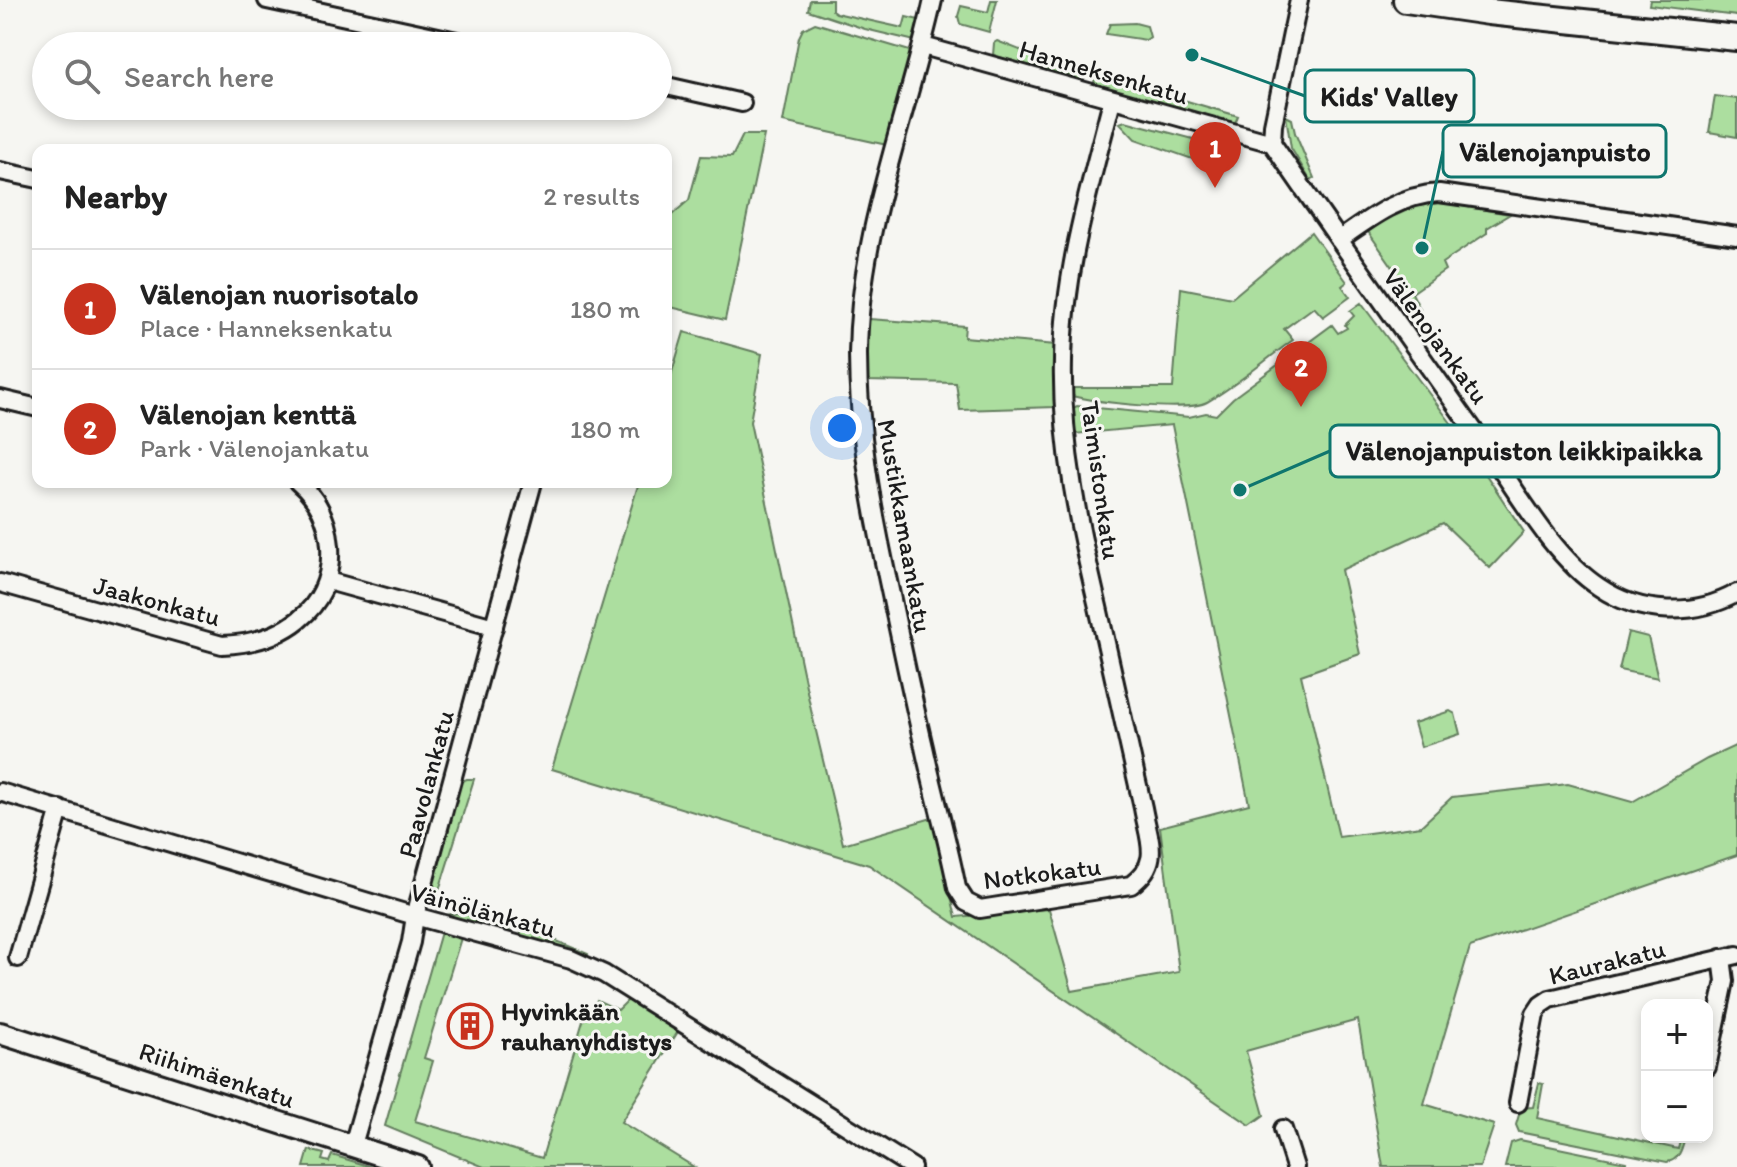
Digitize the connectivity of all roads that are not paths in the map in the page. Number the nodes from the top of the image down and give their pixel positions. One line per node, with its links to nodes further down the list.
1 (267, 0): 5 (street)
2 (933, 0): 7 (street, Mustikkamaankatu)
3 (1299, 0): 11 (street)
4 (1406, 0): 6 (main road)
5 (415, 32)
6 (1737, 38)
7 (923, 46): 9 (street, Hanneksenkatu); 27 (street, Mustikkamaankatu)
8 (672, 87): 10 (street)
9 (1112, 100): 11 (street, Hanneksenkatu); 26 (street, Taimistonkatu)
10 (742, 103)
11 (1272, 143): 15 (street, Välenojankatu)
12 (0, 171): 13 (street)
13 (32, 178)
14 (1737, 236): 15 (street)
15 (1339, 240): 22 (street, Välenojankatu)
16 (0, 399): 17 (street)
17 (32, 407)
18 (303, 488): 20 (street)
19 (531, 488): 23 (street, Paavolankatu)
20 (328, 581): 21 (street, Jaakonkatu); 23 (street)
21 (0, 583)
22 (1737, 593)
23 (494, 627): 28 (street, Paavolankatu)
24 (0, 792): 25 (street, Väinölänkatu)
25 (60, 809): 28 (street, Väinölänkatu); 30 (street)
26 (1150, 866): 27 (street, Notkokatu)
27 (954, 871)
28 (415, 916): 35 (street, Paavolankatu); 37 (street, Väinölänkatu)
29 (1729, 956): 32 (street); 33 (street, Kaurakatu)
30 (18, 958)
31 (0, 1033): 35 (street, Riihimäenkatu)
32 (1713, 1038)
33 (1518, 1103)
34 (1283, 1129): 38 (street)
35 (353, 1145): 36 (street, Riihimäenkatu)
36 (418, 1167)
37 (912, 1167)
38 (1295, 1167)

